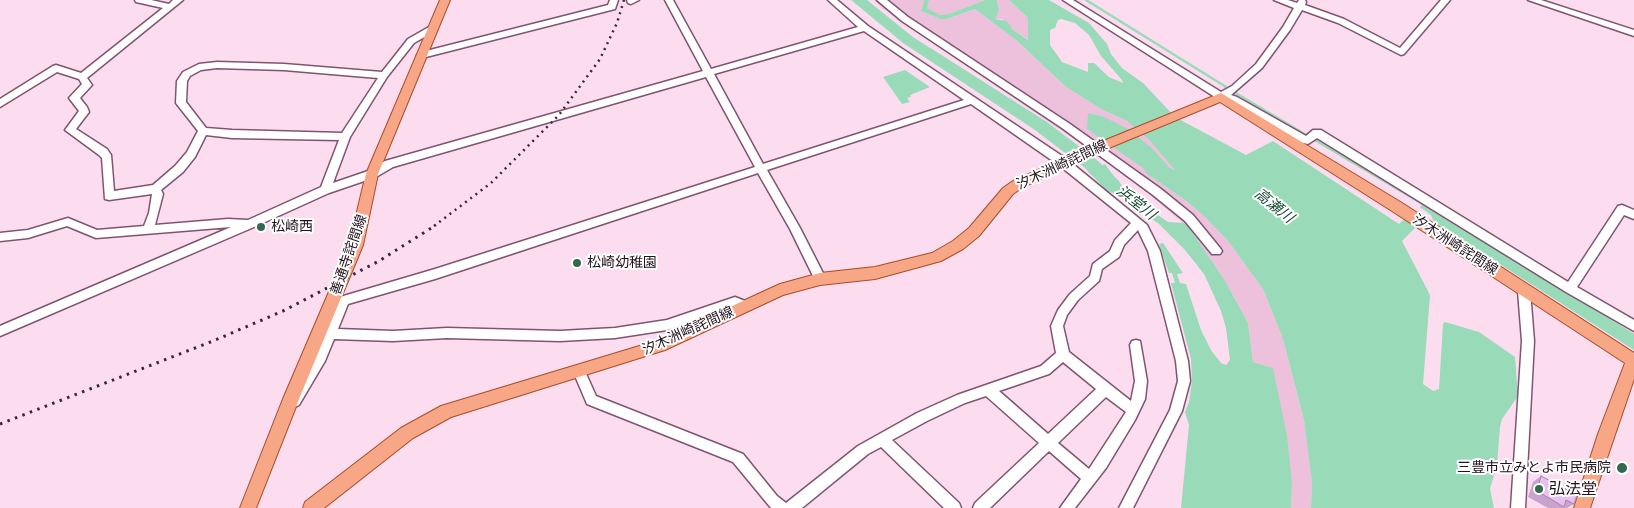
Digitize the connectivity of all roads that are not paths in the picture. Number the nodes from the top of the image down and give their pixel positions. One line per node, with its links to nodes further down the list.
1 (139, 0): 13 (street)
2 (179, 0): 13 (street)
3 (445, 0): 15 (main road, 善通寺詫間線)
4 (614, 0): 17 (street)
5 (668, 0): 18 (street)
6 (832, 0): 14 (street)
7 (880, 0): 26 (street)
8 (1067, 0): 21 (street)
9 (1278, 0): 12 (street)
10 (1446, 0): 12 (street)
11 (1532, 0): 16 (street)
12 (1301, 3): 21 (street)
13 (170, 7): 20 (street)
14 (864, 28): 18 (street); 22 (street)
15 (432, 29): 17 (main road, 善通寺詫間線); 19 (street)
16 (1634, 33)
17 (422, 56): 29 (main road, 善通寺詫間線)
18 (709, 73): 28 (street); 29 (street)
19 (384, 75): 24 (street); 25 (street)
20 (82, 78): 23 (street); 30 (street)
21 (1226, 94): 26 (main road, 汐木洲崎詫間線); 39 (street); 40 (main road, 汐木洲崎詫間線)
22 (974, 100): 27 (street); 28 (street)
23 (0, 104)
24 (203, 131): 25 (street); 30 (street)
25 (345, 137): 31 (street)
26 (1096, 149): 27 (main road, 汐木洲崎詫間線); 37 (street)
27 (1064, 163): 33 (street); 38 (main road, 汐木洲崎詫間線)
28 (760, 169): 38 (street); 44 (street)
29 (372, 174): 31 (street); 52 (main road, 善通寺詫間線)
30 (156, 189): 35 (street)
31 (325, 190): 34 (street)
32 (1634, 215): 39 (street)
33 (1138, 223): 46 (street); 63 (street)
34 (250, 224): 35 (street); 43 (street)
35 (148, 229): 36 (street)
36 (0, 238)
37 (1216, 251)
38 (820, 279): 41 (main road, 汐木洲崎詫間線)
39 (1570, 289): 42 (street)
40 (1524, 291): 47 (main road, 汐木洲崎詫間線); 64 (street)
41 (746, 306): 44 (street); 48 (main road, 汐木洲崎詫間線)
42 (1634, 326)
43 (0, 331)
44 (330, 334): 52 (street)
45 (1136, 345): 51 (street)
46 (1062, 355): 49 (street); 50 (street)
47 (1634, 359): 65 (main road)
48 (579, 371): 57 (main road, 汐木洲崎詫間線); 58 (street)
49 (1104, 388): 51 (street); 54 (street)
50 (988, 390): 53 (street); 54 (street)
51 (1133, 410): 55 (street)
52 (284, 416): 56 (main road, 善通寺詫間線)
53 (882, 439): 59 (street); 60 (street)
54 (1048, 443): 55 (street); 61 (street)
55 (1089, 478): 62 (street)
56 (248, 508)
57 (311, 508)
58 (782, 508)
59 (791, 508)
60 (954, 508)
61 (980, 508)
62 (1067, 508)
63 (1126, 508)
64 (1518, 508)
65 (1582, 508)

